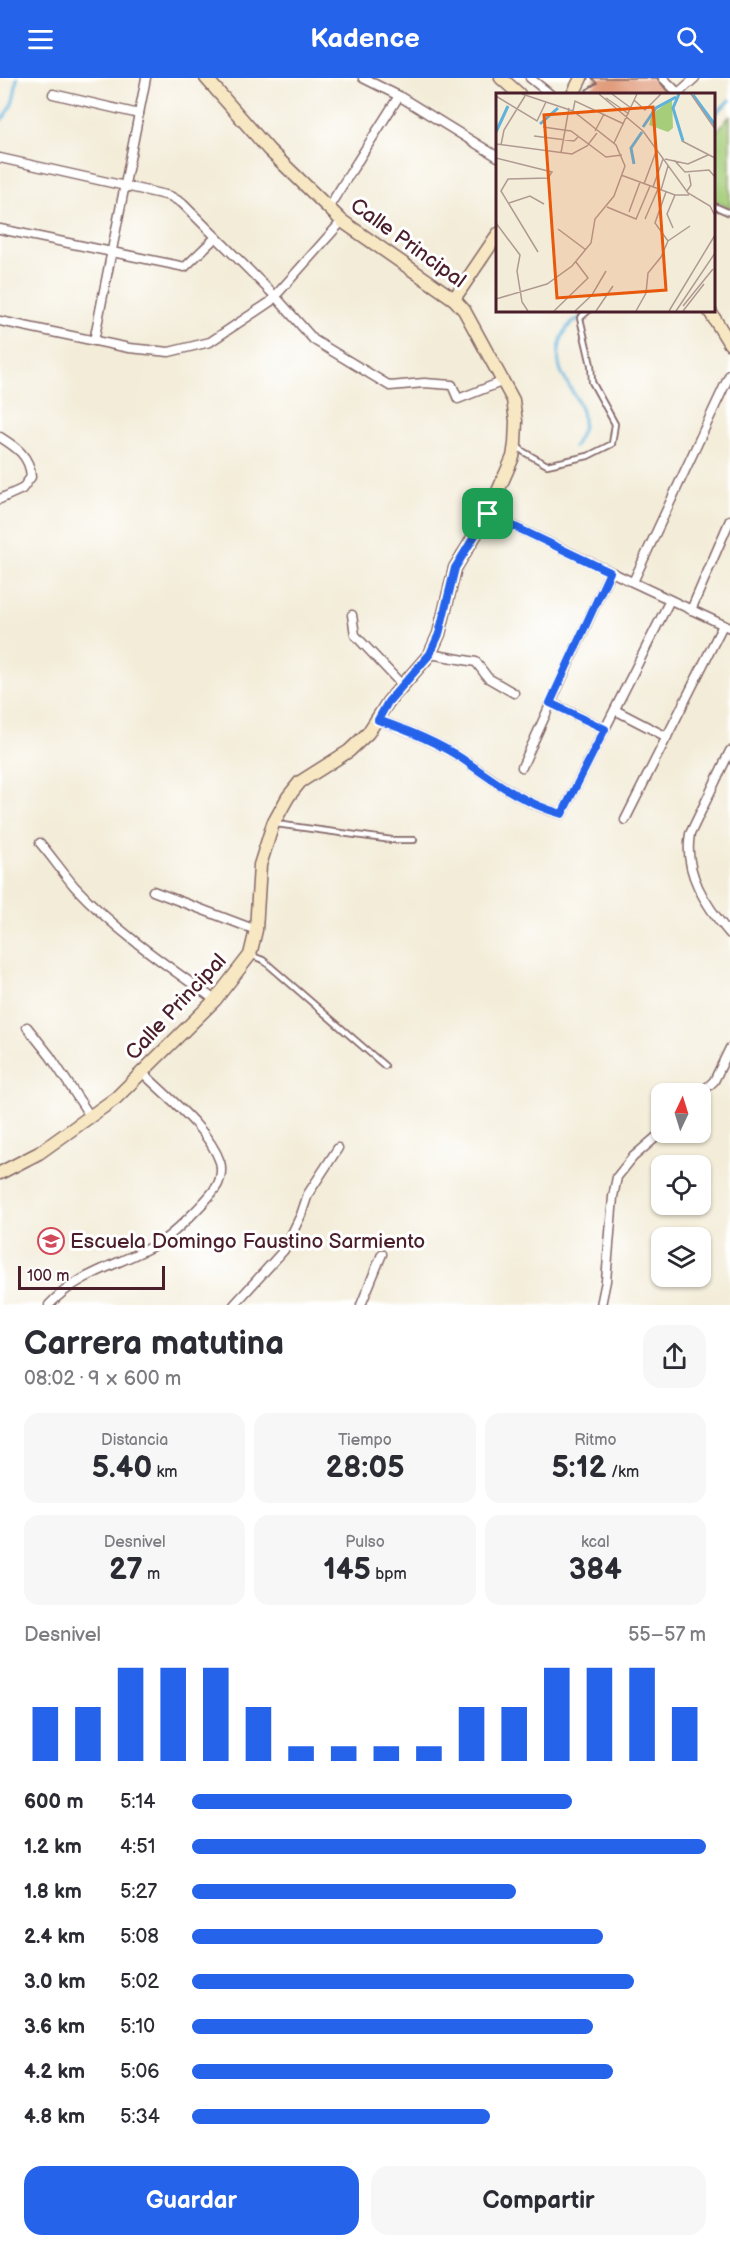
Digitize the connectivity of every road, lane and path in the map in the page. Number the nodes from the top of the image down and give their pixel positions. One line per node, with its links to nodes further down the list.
1 (146, 78): 14 (street)
2 (206, 78): 19 (street, Calle Principal)
3 (363, 78): 13 (street)
4 (501, 78): 9 (street)
5 (530, 78): 10 (street)
6 (580, 78): 11 (street)
7 (663, 78): 8 (street)
8 (695, 78)
9 (518, 93)
10 (549, 93)
11 (573, 93)
12 (53, 94): 14 (street)
13 (399, 96): 15 (street); 19 (street)
14 (139, 114): 17 (street)
15 (496, 156)
16 (0, 158): 17 (street)
17 (123, 186): 23 (street); 25 (street)
18 (715, 206): 20 (lane)
19 (328, 208): 21 (street, Calle Principal)
20 (730, 213)
21 (342, 221): 26 (street); 27 (street, Calle Principal)
22 (0, 229): 25 (street)
23 (216, 237): 25 (street); 26 (street)
24 (496, 237): 27 (street)
25 (111, 252): 31 (street)
26 (275, 296): 31 (street); 34 (street)
27 (454, 300): 34 (street, Calle Principal)
28 (587, 312): 36 (lane)
29 (710, 312): 32 (street)
30 (0, 321): 31 (street)
31 (94, 341)
32 (730, 344)
33 (730, 374): 41 (street)
34 (504, 381): 36 (street, Calle Principal)
35 (0, 437): 37 (street)
36 (515, 444): 38 (street, Calle Principal)
37 (0, 499)
38 (488, 514): 40 (street); 46 (street, Calle Principal)
39 (730, 520): 43 (street)
40 (610, 572): 41 (street); 49 (street)
41 (633, 582): 42 (street)
42 (670, 600): 43 (street); 50 (street)
43 (691, 610): 45 (street)
44 (352, 615): 47 (street)
45 (727, 626): 53 (street)
46 (430, 654): 47 (street, Calle Principal); 48 (street)
47 (402, 685): 51 (street, Calle Principal)
48 (514, 693)
49 (550, 703): 52 (street); 55 (street)
50 (615, 710): 52 (street); 53 (street)
51 (378, 720): 52 (street); 57 (street, Calle Principal)
52 (605, 729)
53 (667, 737): 56 (street)
54 (730, 751): 62 (street)
55 (522, 767)
56 (625, 820)
57 (273, 824): 58 (lane); 61 (street, Calle Principal)
58 (414, 840)
59 (40, 843): 64 (street)
60 (153, 891): 61 (street)
61 (256, 930): 63 (street, Calle Principal)
62 (730, 934)
63 (250, 955): 64 (street, Calle Principal); 67 (lane)
64 (216, 1000): 68 (street, Calle Principal)
65 (27, 1027): 70 (street)
66 (730, 1048): 69 (street)
67 (385, 1066)
68 (142, 1072): 70 (street, Calle Principal); 75 (street)
69 (711, 1084)
70 (90, 1116): 73 (street, Calle Principal)
71 (651, 1141): 78 (street)
72 (338, 1148): 76 (street)
73 (0, 1173)
74 (382, 1254): 77 (street)
75 (49, 1305)
76 (234, 1305)
77 (361, 1305)
78 (601, 1305)

